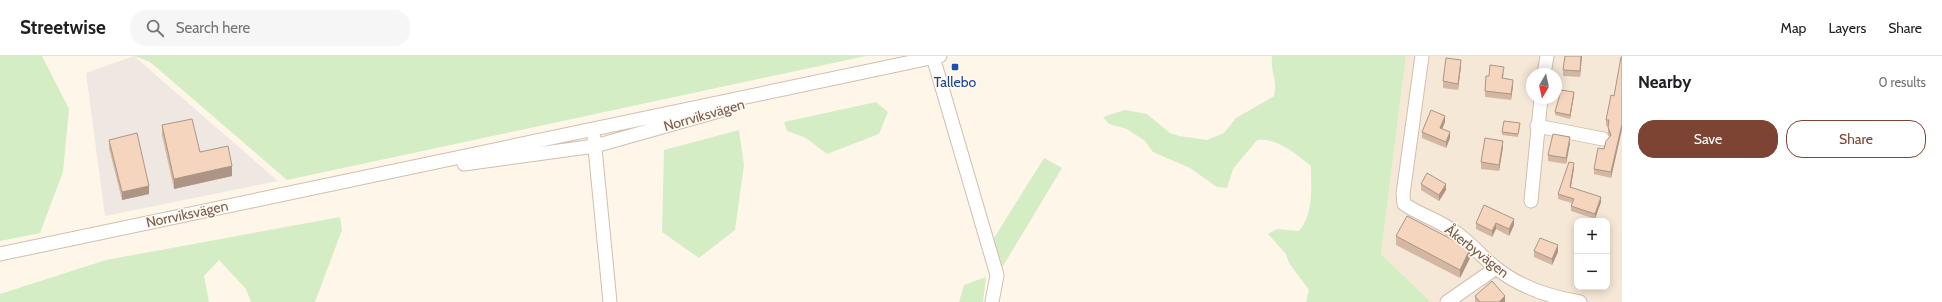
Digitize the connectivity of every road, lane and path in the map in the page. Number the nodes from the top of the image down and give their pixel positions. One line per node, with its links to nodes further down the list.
1 (1422, 56): 16 (street, Åkerbyvägen)
2 (1547, 56): 4 (street)
3 (936, 57): 5 (street, Norrviksvägen); 18 (street, Norrviksvägen)
4 (1545, 68)
5 (812, 83): 7 (street, Norrviksvägen); 11 (street, Norrviksvägen)
6 (1540, 104): 8 (street)
7 (677, 112): 9 (street, Norrviksvägen); 12 (street, Norrviksvägen)
8 (1537, 126): 10 (street); 14 (street)
9 (593, 130): 11 (street); 12 (street, Norrviksvägen)
10 (1603, 140)
11 (595, 146): 13 (street, Norrviksvägen); 17 (street)
12 (491, 150): 13 (street, Norrviksvägen)
13 (375, 176): 15 (street, Norrviksvägen)
14 (1531, 201)
15 (0, 254)
16 (1496, 268): 19 (street); 20 (street, Åkerbyvägen)
17 (610, 302)
18 (992, 302)
19 (1447, 302)
20 (1580, 302)

